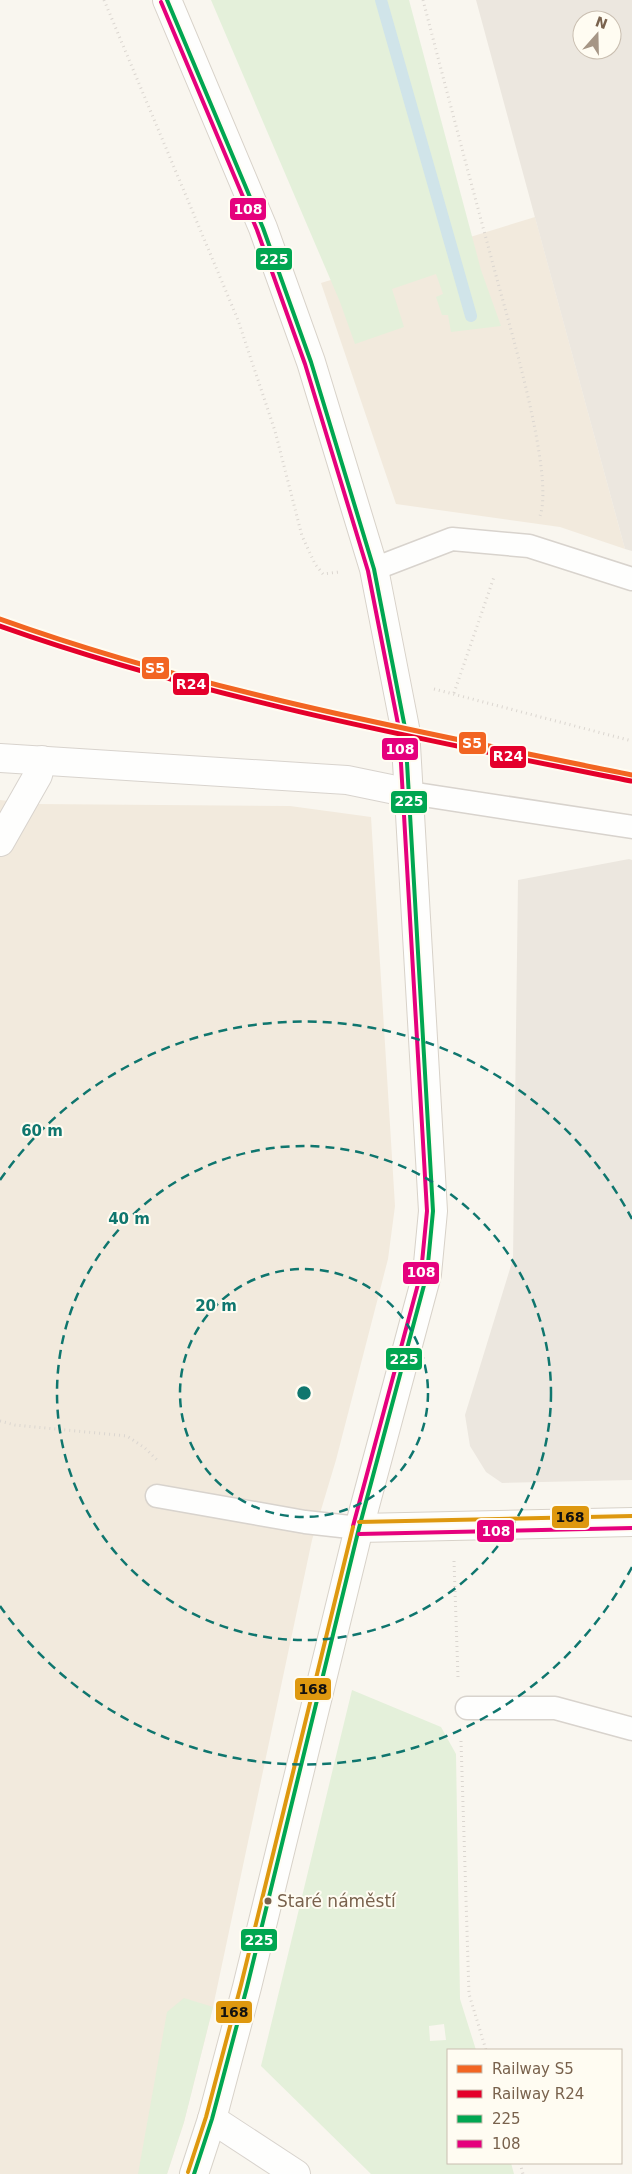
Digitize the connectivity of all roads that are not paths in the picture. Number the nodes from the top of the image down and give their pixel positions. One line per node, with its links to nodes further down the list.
1 (167, 0): 2 (main road)
2 (374, 568): 3 (lane); 6 (main road)
3 (632, 579)
4 (0, 758): 5 (main road)
5 (42, 760): 6 (main road); 8 (main road)
6 (410, 793): 7 (lane); 11 (main road)
7 (632, 827)
8 (0, 842)
9 (157, 1496): 11 (lane)
10 (632, 1522): 11 (main road)
11 (359, 1528): 14 (main road)
12 (466, 1708): 13 (lane)
13 (632, 1729)
14 (212, 2120): 15 (main road); 16 (main road)
15 (194, 2174)
16 (296, 2174)

